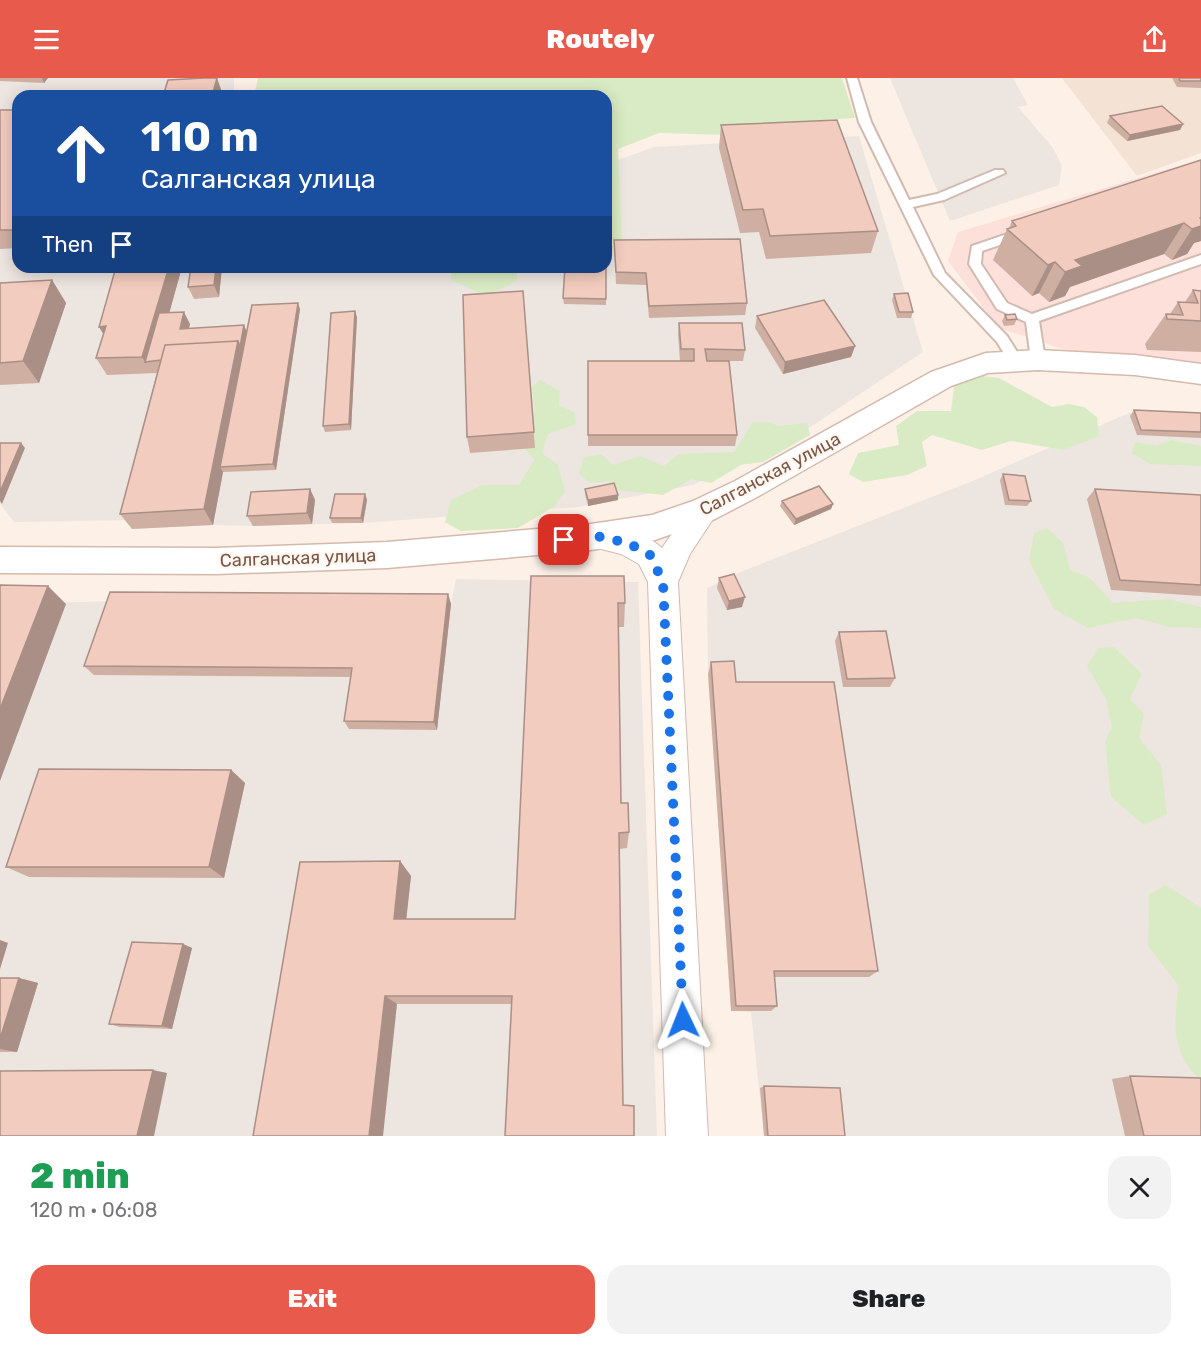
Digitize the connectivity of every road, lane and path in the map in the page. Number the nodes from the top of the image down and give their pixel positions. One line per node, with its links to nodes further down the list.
1 (852, 78): 3 (lane)
2 (999, 173): 3 (lane)
3 (904, 205): 7 (lane)
4 (1032, 229): 6 (lane)
5 (1201, 259): 6 (lane)
6 (1032, 319): 7 (lane)
7 (1027, 360): 8 (street, Салганская улица); 9 (street, Салганская улица)
8 (1201, 374)
9 (704, 510): 10 (street, Салганская улица); 12 (street)
10 (596, 536): 11 (street, Салганская улица); 12 (street)
11 (0, 560)
12 (663, 582): 13 (street)
13 (687, 1136)

